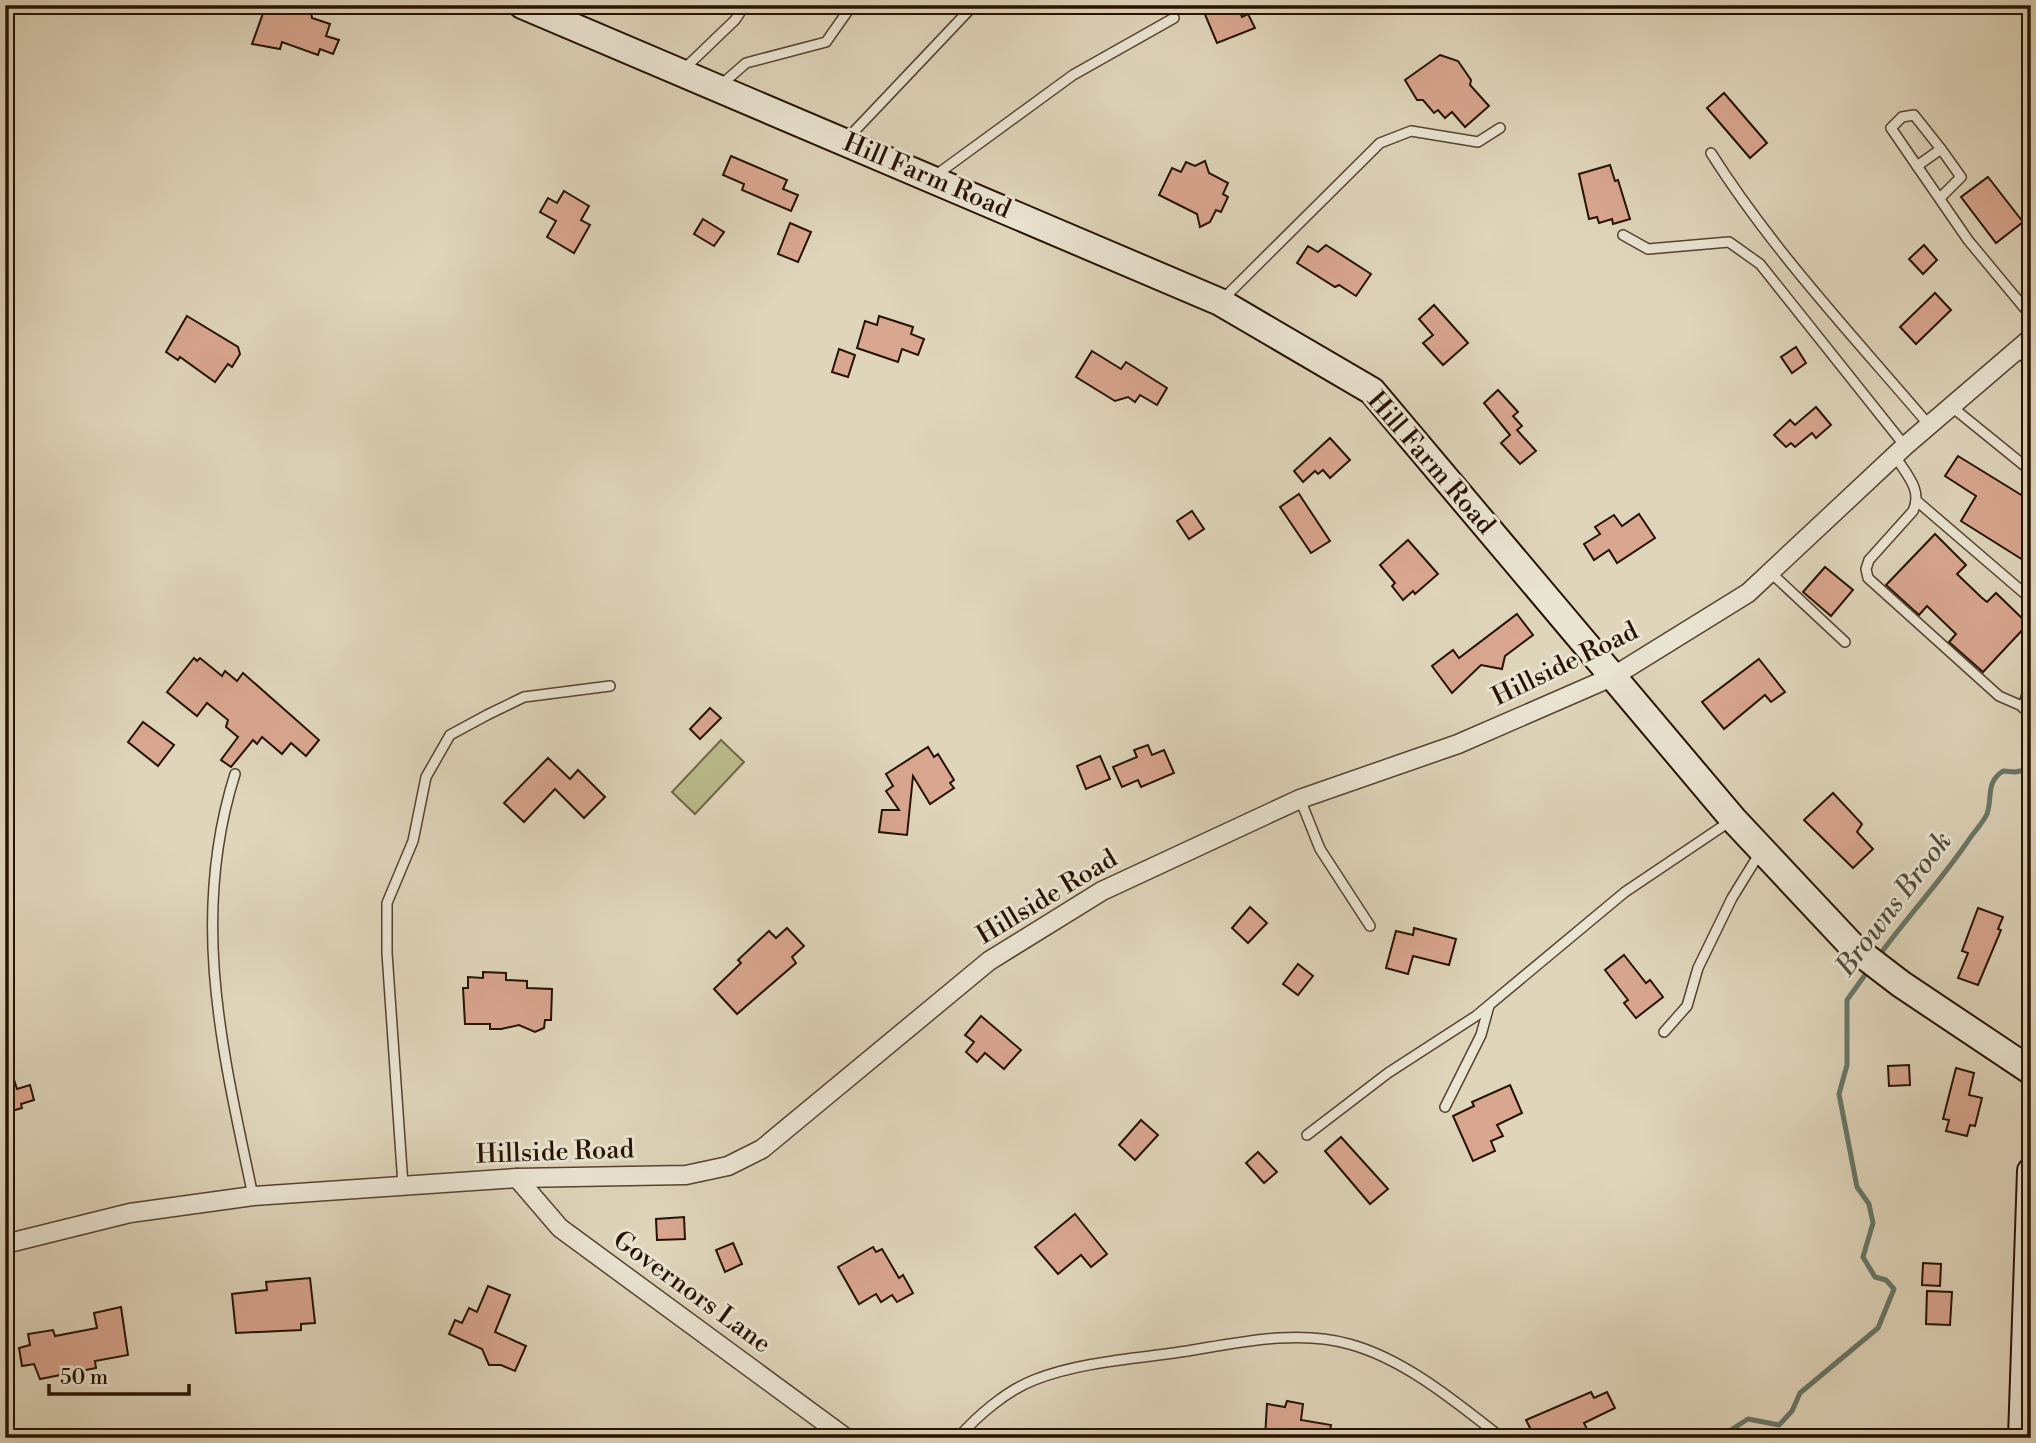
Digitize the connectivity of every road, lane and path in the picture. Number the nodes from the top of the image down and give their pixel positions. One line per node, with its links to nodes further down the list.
1 (522, 5): 6 (main road, Hill Farm Road)
2 (745, 5): 6 (lane)
3 (852, 5): 7 (lane)
4 (974, 5): 9 (lane)
5 (1174, 18): 13 (lane)
6 (681, 72): 7 (main road, Hill Farm Road)
7 (718, 88): 9 (main road, Hill Farm Road)
8 (1500, 128): 16 (lane)
9 (845, 142): 13 (main road, Hill Farm Road)
10 (1941, 149): 12 (lane); 12 (lane); 14 (lane)
11 (1711, 153): 21 (lane)
12 (1917, 166): 14 (lane)
13 (931, 178): 16 (main road, Hill Farm Road)
14 (1940, 198): 17 (lane)
15 (1622, 235): 22 (lane)
16 (1220, 302): 28 (main road, Hill Farm Road)
17 (2031, 316)
18 (2024, 344): 19 (lane); 20 (street, Hillside Road)
19 (2031, 364)
20 (1952, 407): 21 (street, Hillside Road); 23 (lane)
21 (1929, 425): 22 (street, Hillside Road)
22 (1900, 451): 24 (lane); 25 (street, Hillside Road)
23 (2031, 471)
24 (1917, 502): 26 (lane); 31 (lane)
25 (1770, 572): 27 (lane); 28 (street, Hillside Road)
26 (2031, 598)
27 (1845, 642)
28 (1614, 676): 33 (street, Hillside Road); 34 (main road, Hill Farm Road)
29 (2031, 680): 31 (lane)
30 (610, 686): 44 (lane)
31 (2027, 709)
32 (235, 775): 45 (lane)
33 (1300, 799): 36 (lane); 43 (street, Hillside Road)
34 (1733, 818): 35 (main road, Hill Farm Road); 37 (lane)
35 (1762, 849): 38 (lane); 39 (main road, Hill Farm Road)
36 (1370, 926)
37 (1490, 1005): 40 (lane); 41 (lane)
38 (1664, 1032)
39 (2031, 1071)
40 (1445, 1107)
41 (1307, 1135)
42 (2031, 1171): 50 (main road)
43 (517, 1178): 44 (street, Hillside Road); 47 (street, Governors Lane)
44 (402, 1185): 45 (street, Hillside Road)
45 (253, 1196): 46 (street, Hillside Road)
46 (5, 1244)
47 (846, 1438)
48 (958, 1438): 49 (lane)
49 (1502, 1438)
50 (2022, 1438)

